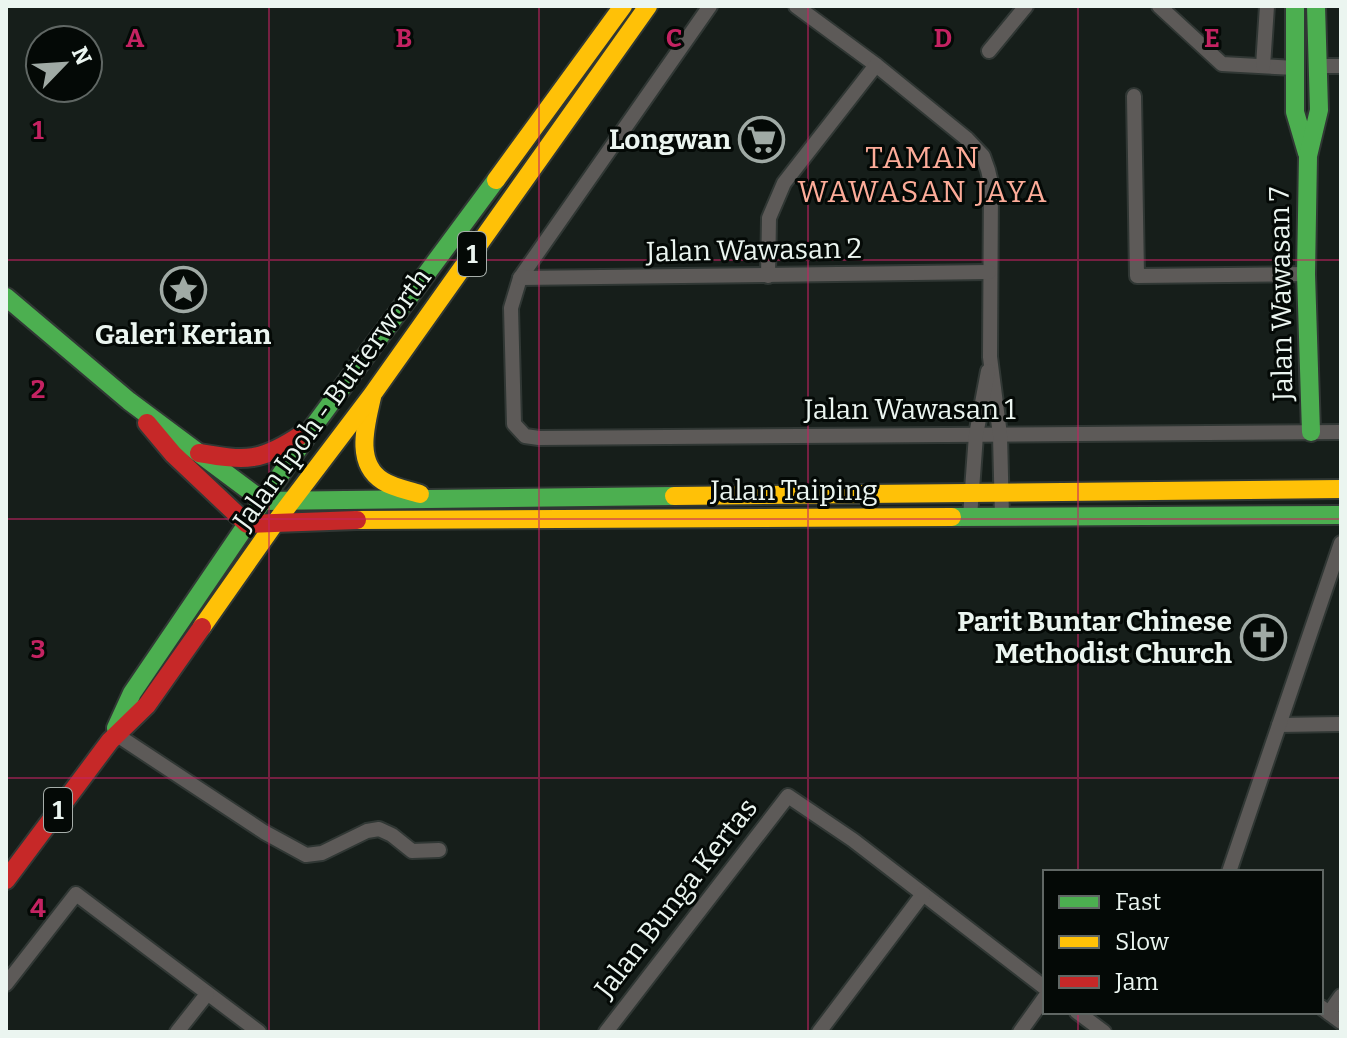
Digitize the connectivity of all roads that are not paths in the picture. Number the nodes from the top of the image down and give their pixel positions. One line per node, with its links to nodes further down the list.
1 (623, 6): 26 (main road, Jalan Ipoh - Butterworth / 1)
2 (648, 6): 24 (main road, Jalan Ipoh - Butterworth / 1)
3 (710, 6): 21 (street)
4 (796, 6): 11 (street)
5 (1026, 6): 10 (street)
6 (1159, 6): 12 (street)
7 (1267, 6): 12 (street)
8 (1295, 6): 15 (main road)
9 (1316, 6): 13 (main road)
10 (989, 51)
11 (876, 65): 18 (street); 20 (street)
12 (1263, 66): 15 (street)
13 (1318, 66): 14 (street); 17 (main road)
14 (1341, 66)
15 (1295, 68): 17 (main road)
16 (1134, 96): 19 (street)
17 (1308, 156): 19 (main road, Jalan Wawasan 7)
18 (989, 272): 20 (street, Jalan Wawasan 2); 23 (street)
19 (1306, 274): 27 (main road, Jalan Wawasan 7)
20 (768, 276): 21 (street, Jalan Wawasan 2)
21 (520, 278): 29 (street, Jalan Wawasan 1)
22 (6, 297): 25 (main road)
23 (990, 357): 29 (street); 30 (street)
24 (372, 395): 35 (main road); 36 (main road, Jalan Ipoh - Butterworth / 1)
25 (129, 401): 31 (main road); 42 (main road)
26 (313, 427): 31 (main road); 37 (main road, Jalan Ipoh - Butterworth / 1)
27 (1311, 432): 28 (street, Jalan Wawasan 1); 30 (street, Jalan Wawasan 1)
28 (1341, 432)
29 (976, 435): 30 (street, Jalan Wawasan 1); 33 (street)
30 (1000, 435): 34 (street)
31 (199, 453): 37 (main road)
32 (1341, 489): 34 (main road, Jalan Taiping)
33 (971, 493): 34 (main road, Jalan Taiping); 35 (main road, Jalan Taiping); 39 (street)
34 (1001, 493): 40 (street)
35 (433, 498): 36 (main road, Jalan Taiping)
36 (293, 500): 37 (main road, Jalan Taiping); 41 (main road, Jalan Ipoh - Butterworth / 1)
37 (263, 501): 42 (main road, Jalan Ipoh - Butterworth / 1)
38 (1341, 515): 40 (main road, Jalan Taiping)
39 (970, 517): 40 (main road, Jalan Taiping); 41 (main road, Jalan Taiping)
40 (1002, 517)
41 (275, 523): 42 (main road, Jalan Taiping); 47 (main road, Jalan Ipoh - Butterworth / 1)
42 (247, 524): 47 (main road, Jalan Ipoh - Butterworth / 1)
43 (1341, 543): 44 (street)
44 (1336, 572): 46 (street)
45 (1341, 724): 46 (street)
46 (1279, 725): 49 (street)
47 (114, 738): 48 (street); 50 (main road, Jalan Ipoh - Butterworth / 1)
48 (439, 850)
49 (1230, 870)
50 (6, 880)
51 (923, 894): 53 (street); 61 (street, Jalan Bunga Kertas); 62 (street)
52 (6, 984): 54 (street)
53 (1043, 986)
54 (207, 994): 59 (street); 60 (street)
55 (1341, 996): 58 (street)
56 (1043, 1000): 63 (street)
57 (1080, 1014): 64 (street)
58 (1330, 1014)
59 (177, 1032)
60 (259, 1032)
61 (606, 1032)
62 (819, 1032)
63 (1020, 1032)
64 (1104, 1032)

